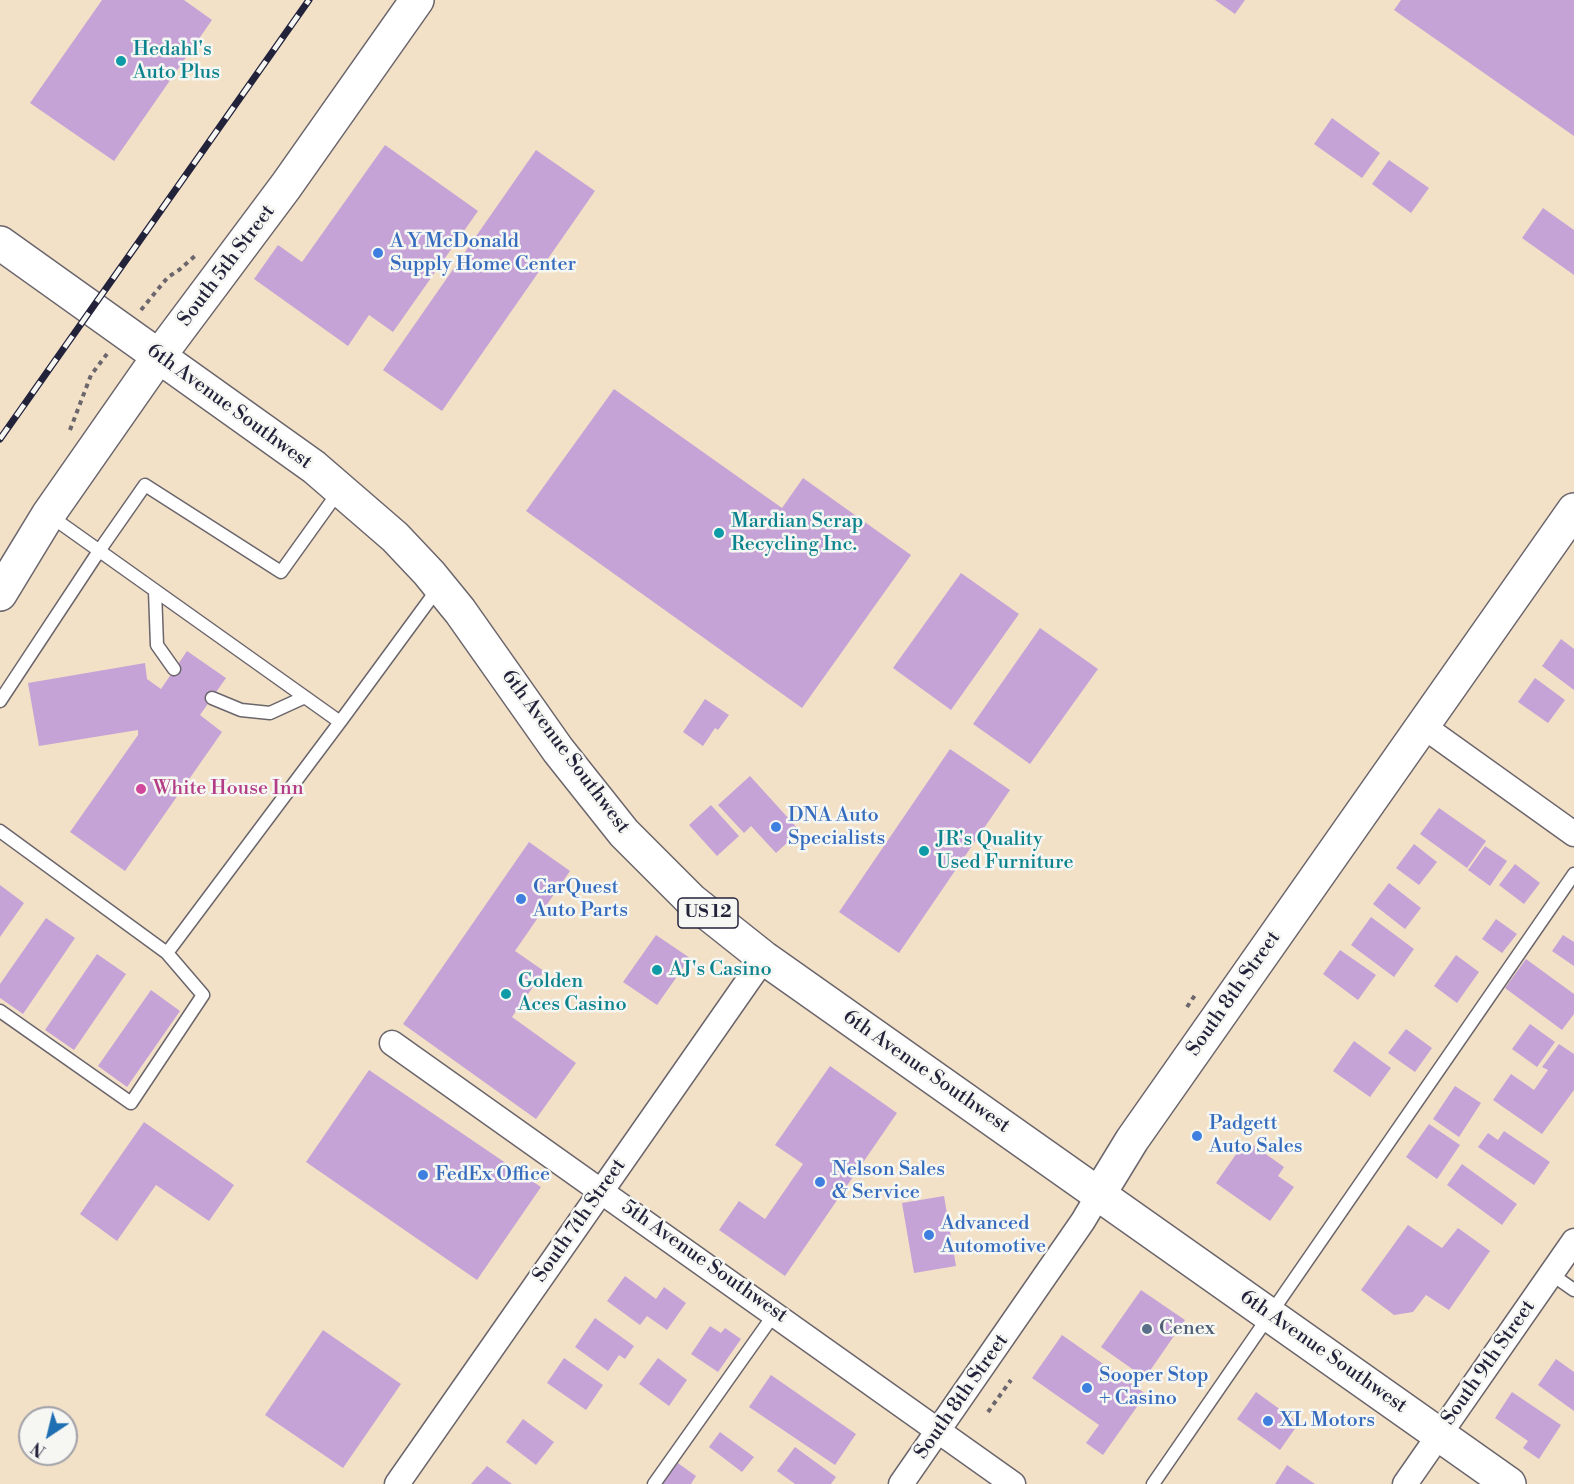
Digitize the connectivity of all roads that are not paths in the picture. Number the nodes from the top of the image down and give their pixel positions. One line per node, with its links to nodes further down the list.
1 (417, 0): 3 (main road, South 5th Street)
2 (0, 243): 3 (main road, 6th Avenue Southwest / US 12)
3 (159, 356): 4 (main road, 6th Avenue Southwest / US 12); 6 (main road, South 5th Street)
4 (340, 490): 7 (lane); 8 (main road, 6th Avenue Southwest / US 12)
5 (1574, 510): 16 (main road, South 8th Street)
6 (48, 515): 7 (lane); 10 (main road, South 5th Street)
7 (99, 551): 9 (lane); 14 (lane)
8 (439, 586): 15 (lane); 21 (main road, 6th Avenue Southwest / US 12)
9 (155, 591): 11 (lane); 13 (lane)
10 (0, 594)
11 (174, 669)
12 (212, 698): 13 (lane)
13 (305, 698): 15 (lane)
14 (0, 701)
15 (340, 723): 20 (lane)
16 (1423, 726): 18 (street); 25 (main road, South 8th Street)
17 (0, 831): 20 (lane)
18 (1574, 834)
19 (1574, 874): 30 (lane)
20 (167, 953): 22 (lane)
21 (764, 958): 24 (street, South 7th Street); 25 (main road, 6th Avenue Southwest / US 12)
22 (0, 1011)
23 (392, 1043): 24 (street, 5th Avenue Southwest)
24 (602, 1190): 29 (street, 5th Avenue Southwest); 33 (street, South 7th Street)
25 (1099, 1194): 30 (main road, 6th Avenue Southwest / US 12); 31 (street, South 8th Street)
26 (1574, 1241): 27 (street, South 9th Street)
27 (1551, 1274): 28 (lane); 32 (street, South 9th Street)
28 (1574, 1290)
29 (775, 1313): 31 (street, 5th Avenue Southwest); 34 (lane)
30 (1269, 1314): 32 (main road, 6th Avenue Southwest / US 12); 37 (lane)
31 (938, 1431): 35 (street, South 8th Street); 36 (street, 5th Avenue Southwest)
32 (1440, 1434): 38 (street, South 9th Street); 39 (main road, 6th Avenue Southwest / US 12)
33 (397, 1484)
34 (654, 1484)
35 (901, 1484)
36 (1013, 1484)
37 (1153, 1484)
38 (1405, 1484)
39 (1509, 1484)

